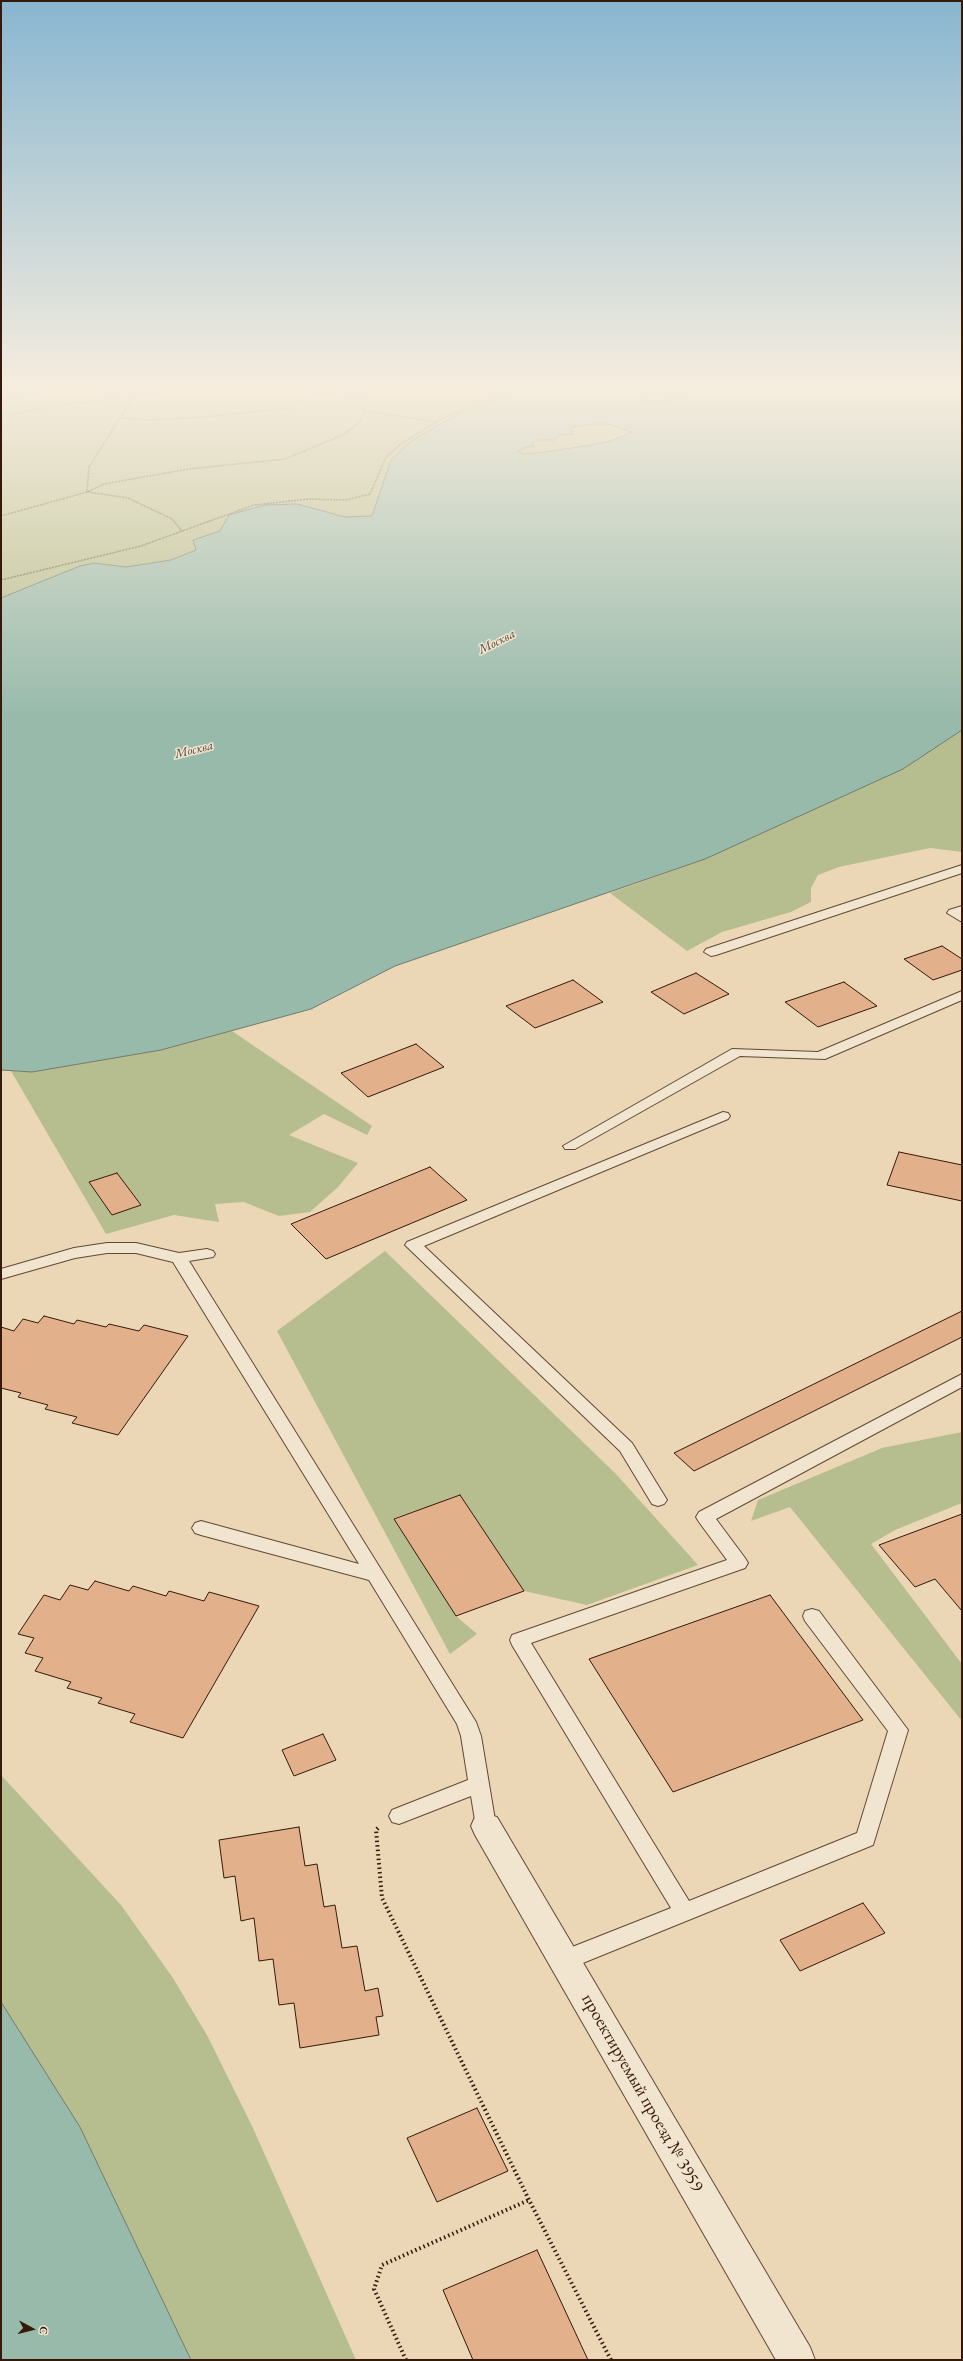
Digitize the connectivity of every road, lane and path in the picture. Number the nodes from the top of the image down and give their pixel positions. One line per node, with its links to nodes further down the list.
1 (68, 497): 4 (path)
2 (122, 497): 5 (path)
3 (357, 497): 5 (path)
4 (1, 516)
5 (182, 531): 6 (path)
6 (1, 580)
7 (962, 869): 10 (lane)
8 (962, 910): 9 (lane)
9 (962, 918)
10 (711, 952)
11 (962, 996): 13 (lane)
12 (723, 1116): 18 (lane)
13 (570, 1146)
14 (207, 1254): 15 (lane)
15 (179, 1258): 16 (lane); 20 (lane)
16 (1, 1274)
17 (962, 1380): 25 (lane)
18 (658, 1500)
19 (200, 1528): 20 (lane)
20 (375, 1575): 22 (lane)
21 (812, 1616): 25 (lane)
22 (479, 1784): 23 (lane); 24 (lane)
23 (399, 1816): 27 (path)
24 (486, 1826): 26 (street, проектируемый проезд № 3959)
25 (685, 1912): 26 (lane)
26 (565, 1960): 30 (street, проектируемый проезд № 3959)
27 (529, 2200): 28 (path); 29 (path)
28 (406, 2360)
29 (611, 2360)
30 (797, 2360)

